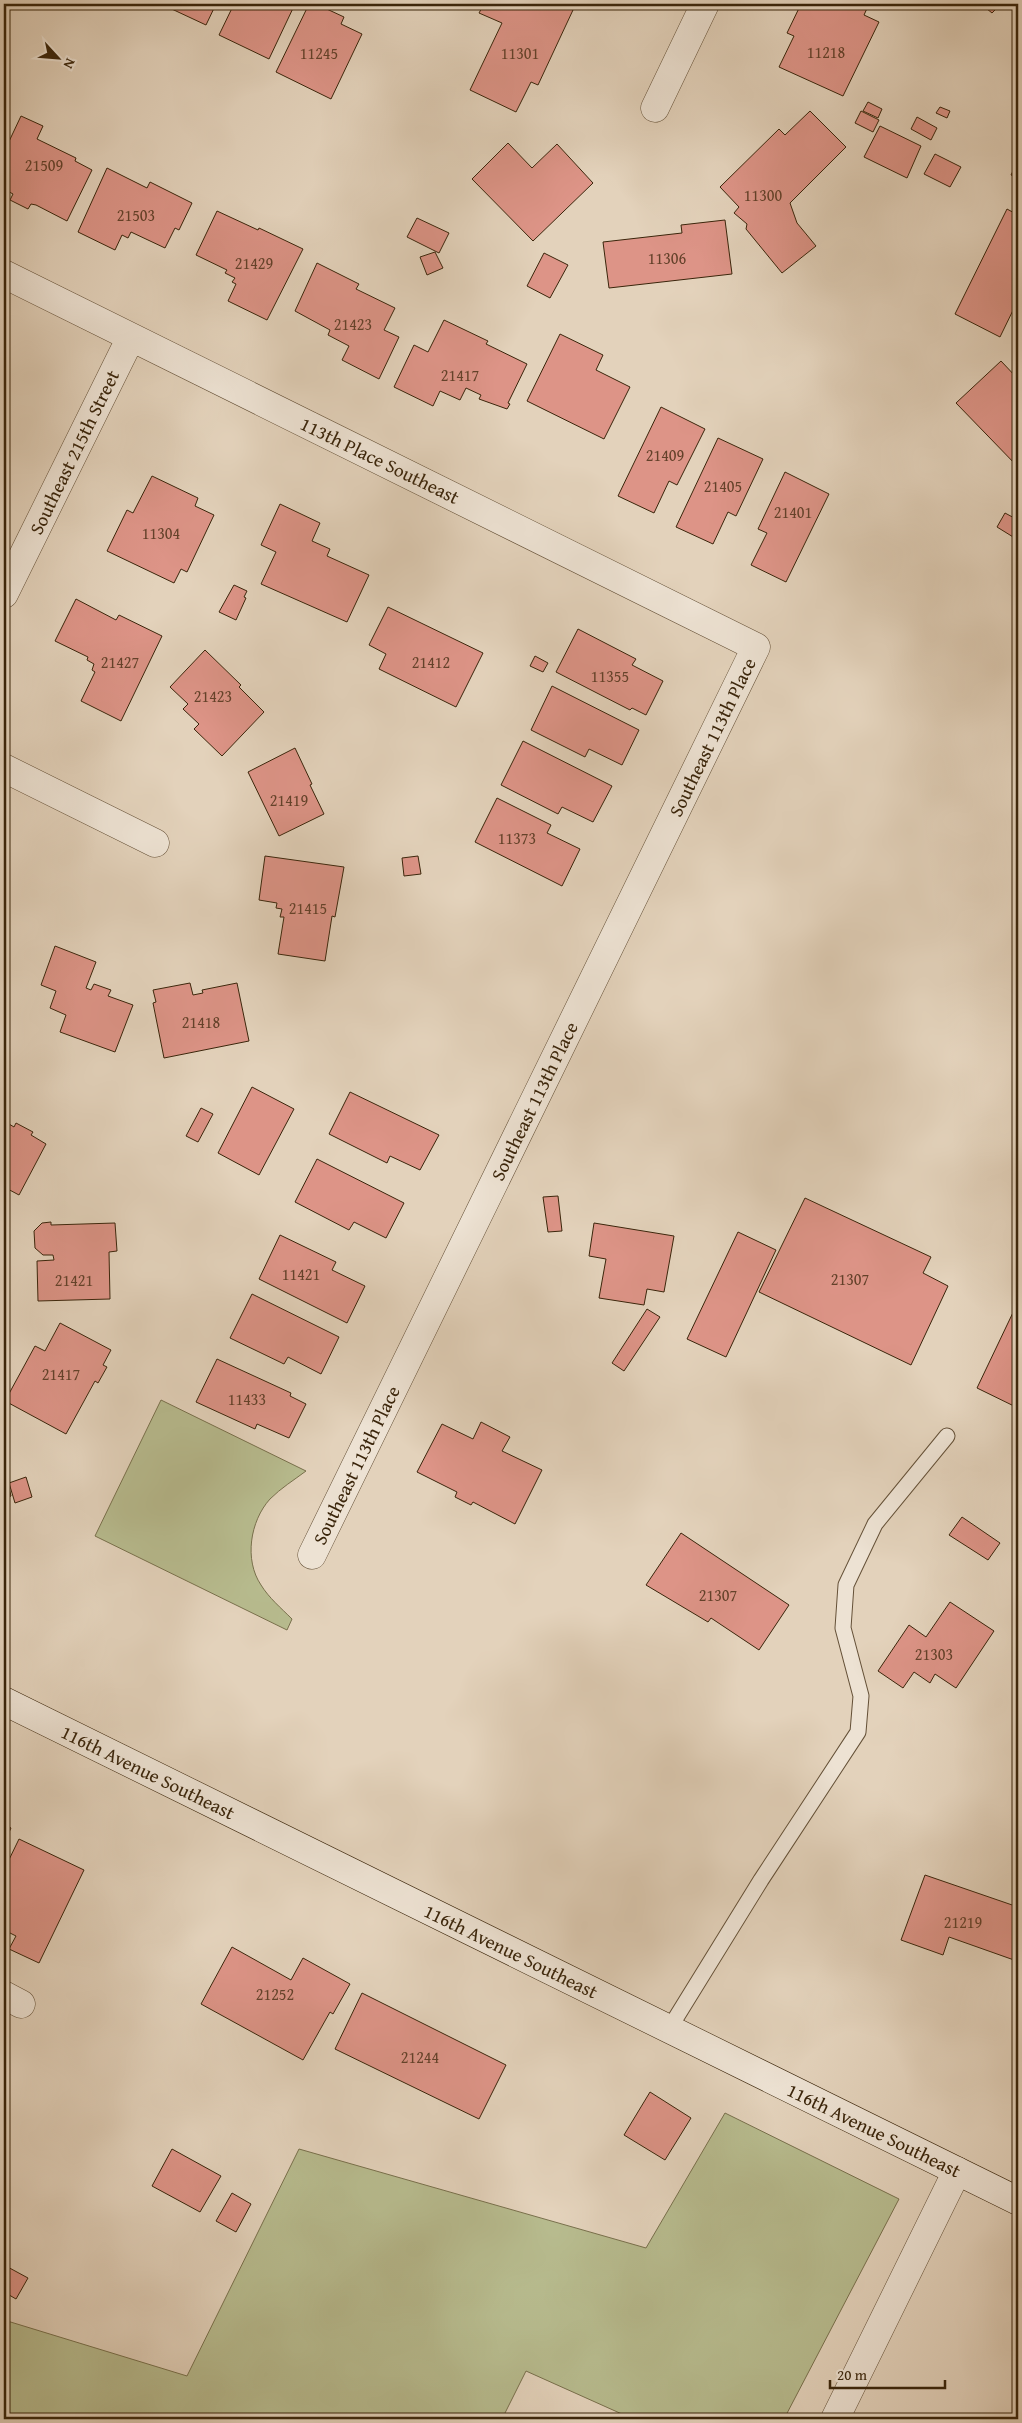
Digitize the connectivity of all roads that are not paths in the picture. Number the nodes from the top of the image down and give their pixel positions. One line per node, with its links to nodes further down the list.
1 (705, 4): 2 (street)
2 (655, 108)
3 (4, 274): 4 (street, 113th Place Southeast)
4 (131, 337): 5 (street, Southeast 215th Street); 6 (street, 113th Place Southeast)
5 (4, 594)
6 (756, 647): 10 (street, Southeast 113th Place)
7 (4, 768): 8 (street)
8 (155, 843)
9 (946, 1436): 12 (lane)
10 (312, 1555)
11 (4, 1701): 12 (street, 116th Avenue Southeast)
12 (669, 2029): 13 (street, 116th Avenue Southeast)
13 (957, 2171): 14 (street, 116th Avenue Southeast); 15 (street)
14 (1018, 2201)
15 (835, 2419)

